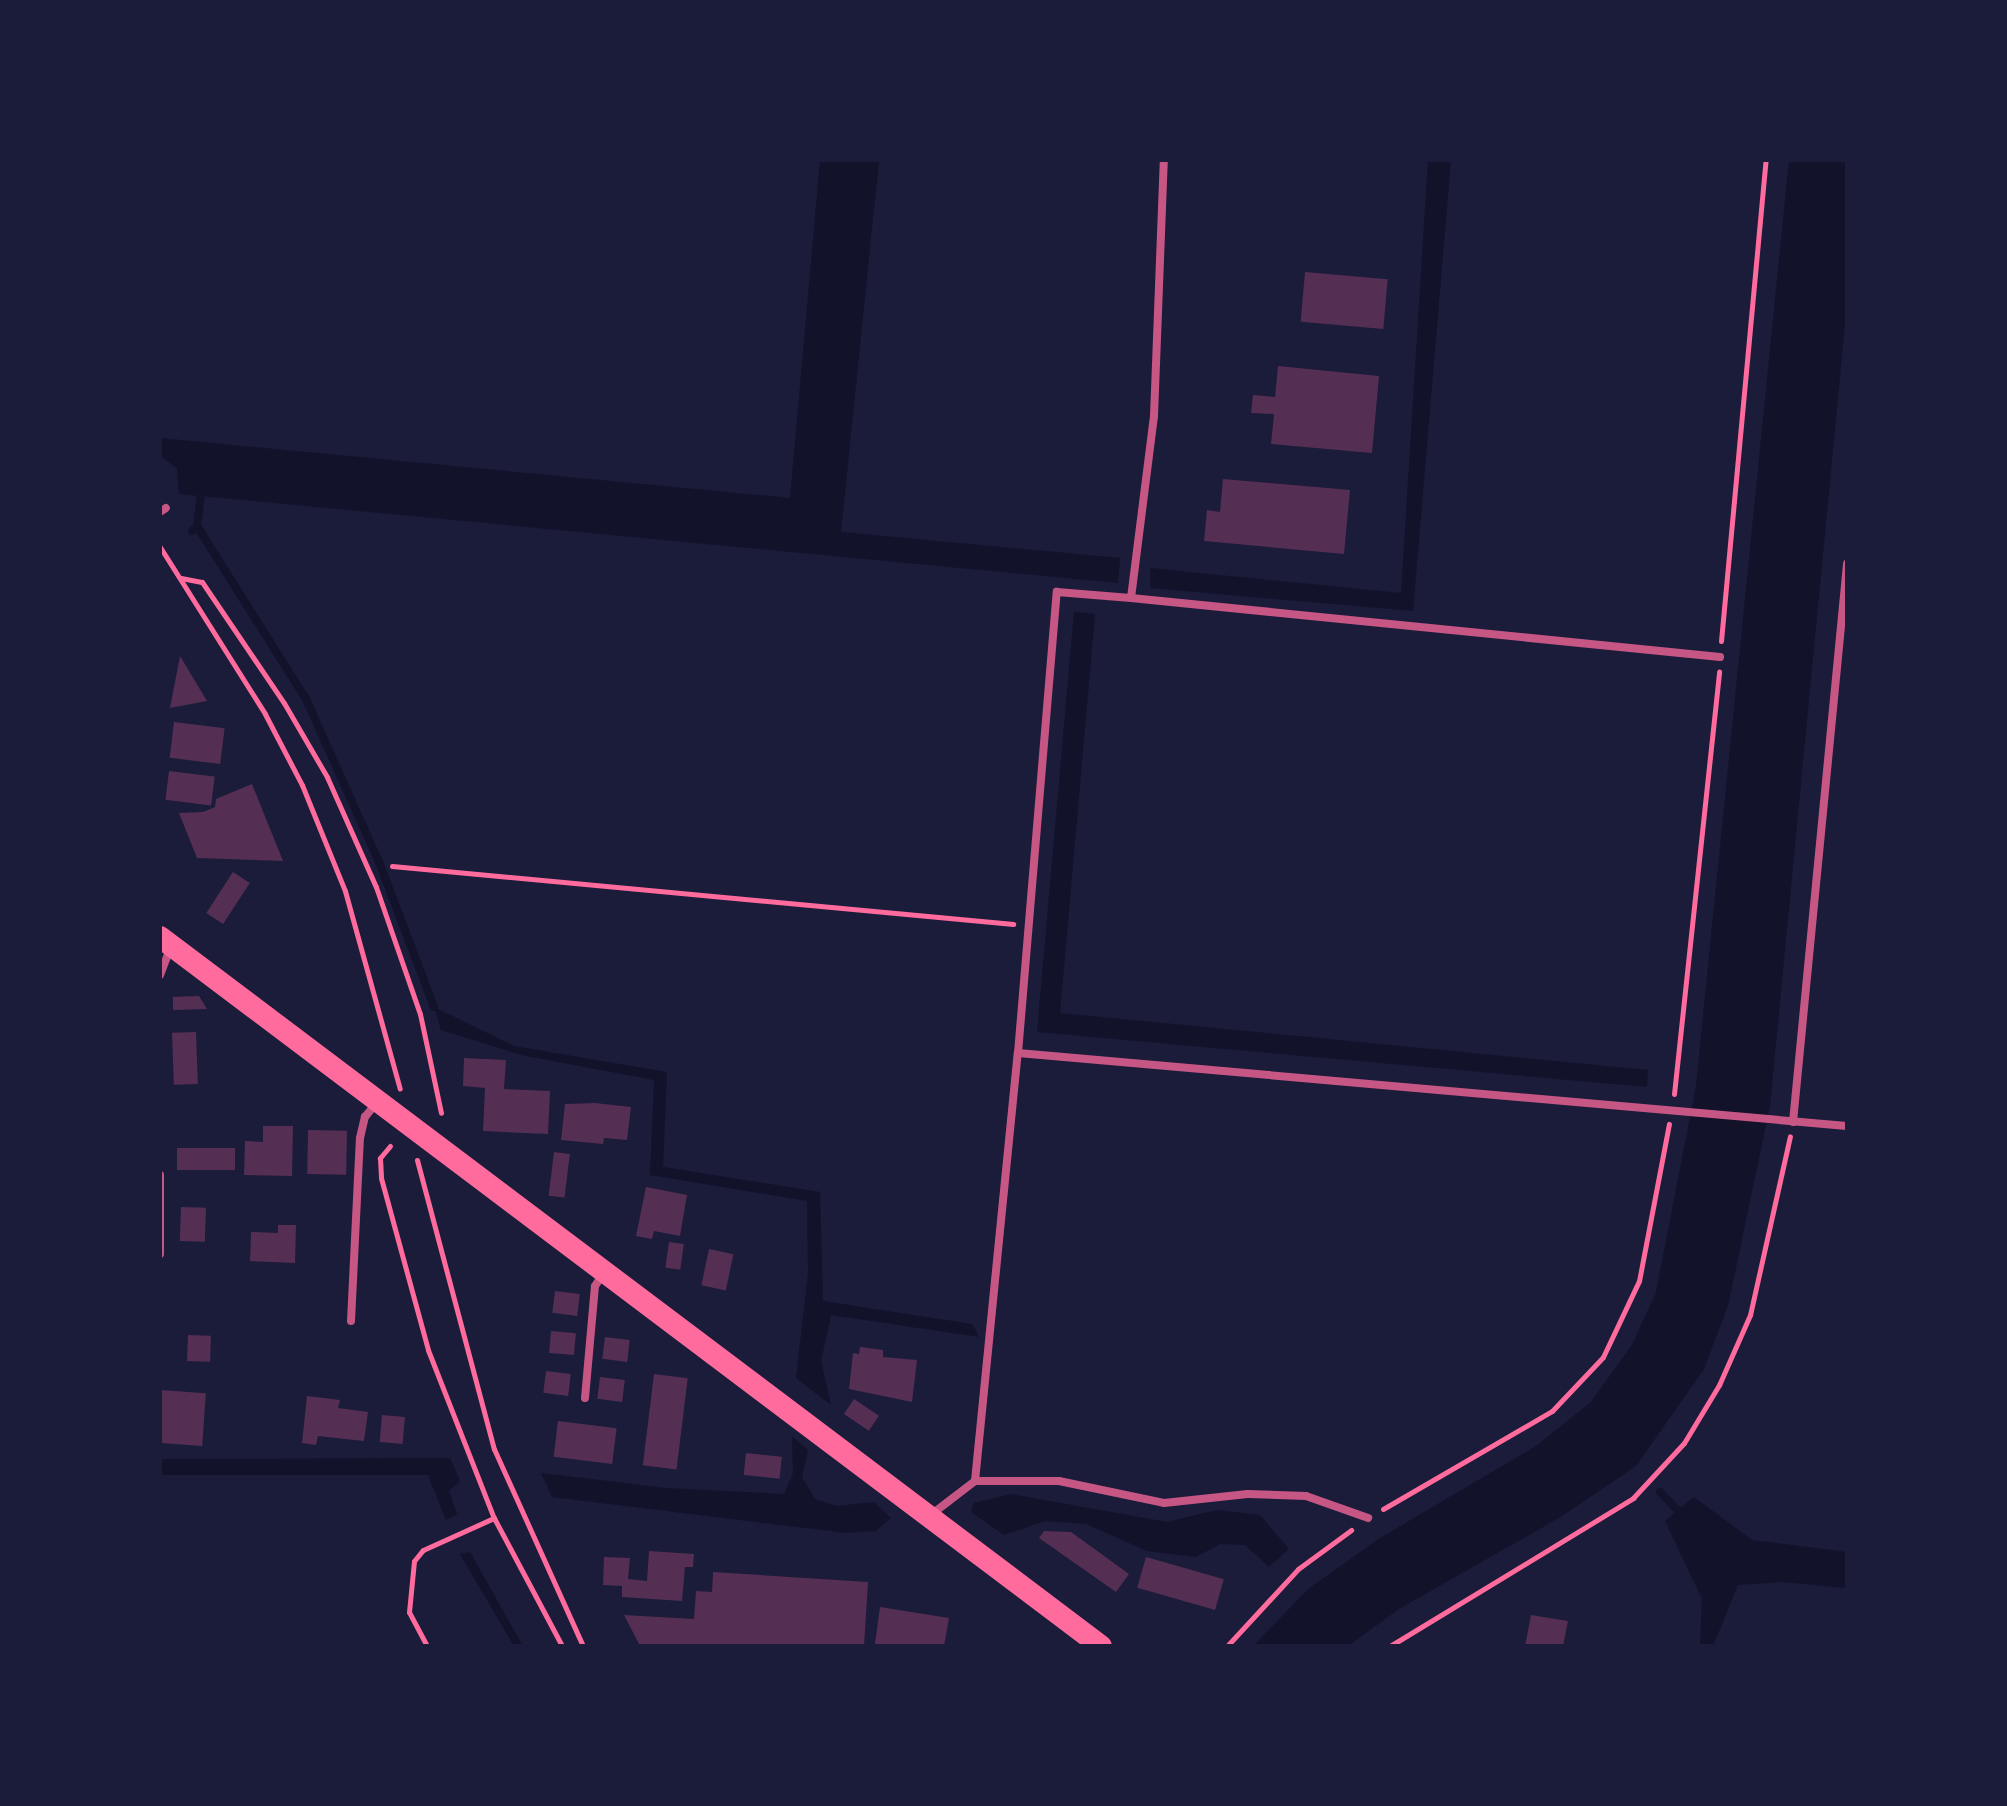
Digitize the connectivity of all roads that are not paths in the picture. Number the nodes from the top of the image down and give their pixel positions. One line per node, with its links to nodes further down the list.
1 (1164, 160): 3 (street)
2 (1847, 564): 9 (street)
3 (1131, 598): 4 (street); 7 (street)
4 (1720, 657)
5 (166, 942): 6 (street); 8 (highway)
6 (160, 975)
7 (1018, 1053): 9 (street); 16 (street)
8 (378, 1101): 13 (highway); 14 (street)
9 (1793, 1122): 10 (street)
10 (1847, 1126)
11 (160, 1175): 12 (street)
12 (160, 1254)
13 (604, 1272): 15 (street); 17 (highway)
14 (351, 1321)
15 (585, 1398)
16 (975, 1481): 17 (street); 18 (street)
17 (928, 1518): 19 (highway)
18 (1368, 1518)
19 (1101, 1646)

